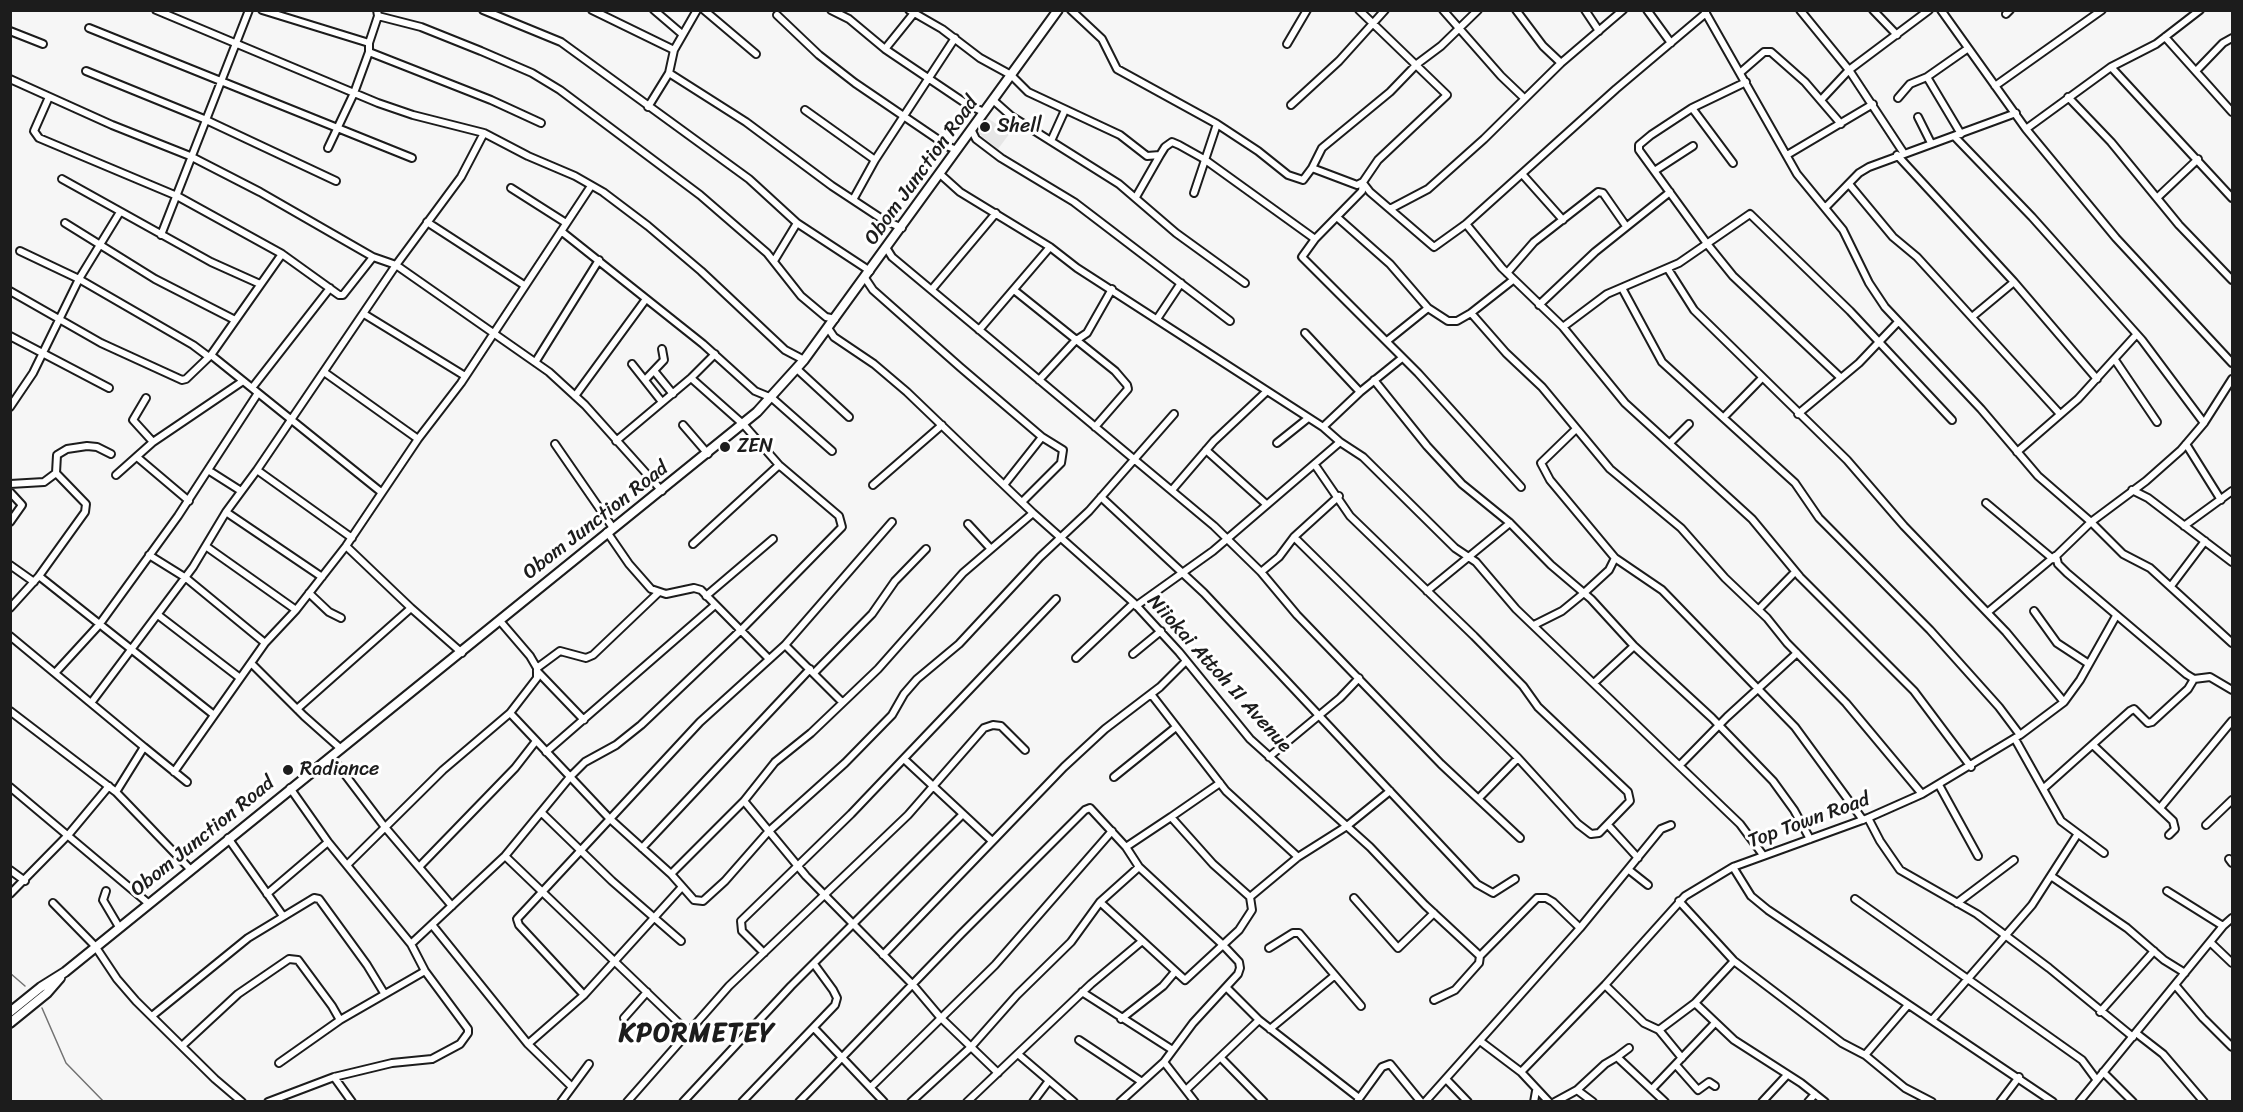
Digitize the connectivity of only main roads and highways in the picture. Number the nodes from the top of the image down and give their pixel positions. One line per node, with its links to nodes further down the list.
1 (1059, 10): 2 (main road, Obom Junction Road)
2 (65, 972): 3 (main road, Obom Junction Road); 4 (main road, Obom Junction Road)
3 (10, 1012)
4 (10, 1023)

